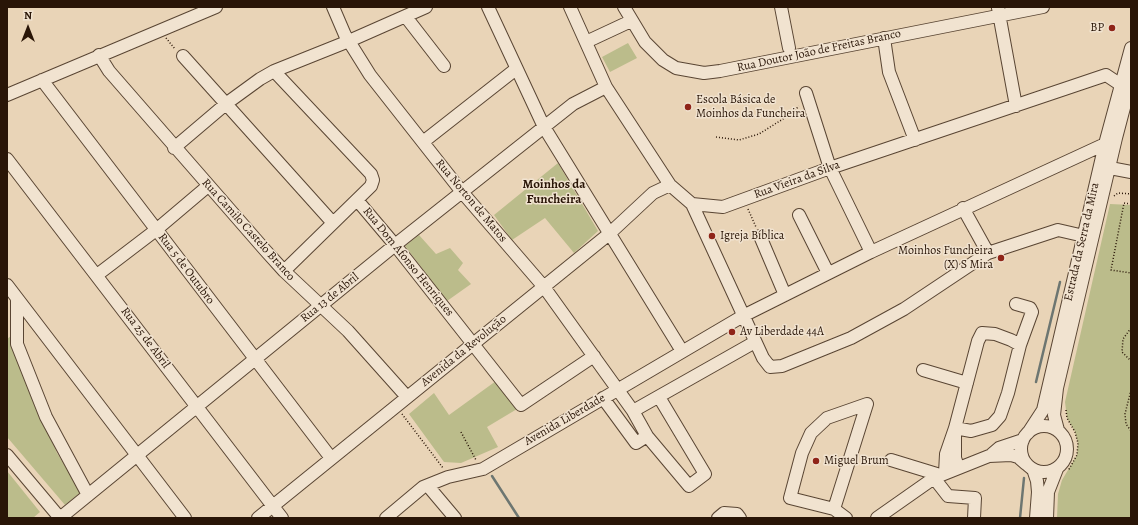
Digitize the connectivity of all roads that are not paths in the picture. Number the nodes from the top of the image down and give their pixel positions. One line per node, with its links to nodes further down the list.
1 (216, 7): 17 (street)
2 (333, 7): 13 (street, Rua Norton de Matos)
3 (426, 7): 10 (street)
4 (488, 7): 20 (street)
5 (570, 7): 14 (street)
6 (624, 7): 11 (street, Rua Doutor João de Freitas Branco)
7 (780, 7): 15 (street)
8 (1043, 7): 9 (street, Rua Doutor João de Freitas Branco)
9 (999, 11): 12 (street, Rua Doutor João de Freitas Branco); 28 (street)
10 (406, 17): 13 (street); 19 (street)
11 (630, 21): 12 (street, Rua Doutor João de Freitas Branco); 14 (street)
12 (884, 38): 30 (street)
13 (349, 41): 21 (street); 31 (street, Rua Norton de Matos)
14 (586, 42): 24 (street)
15 (788, 48)
16 (1131, 48): 23 (street, Estrada da Serra da Mira)
17 (100, 55): 22 (street); 33 (street, Rua Camilo Castelo Branco)
18 (183, 56): 27 (street)
19 (444, 66)
20 (516, 69): 29 (street); 31 (street)
21 (274, 71): 27 (street); 41 (street, Rua Dom Afonso Henriques)
22 (42, 80): 25 (street); 48 (street, Rua 5 de Outubro)
23 (1126, 83): 28 (street, Rua Vieira da Silva); 32 (street, Estrada da Serra da Mira); 36 (street, Estrada da Serra da Mira)
24 (606, 87): 29 (street, Rua 13 de Abril); 38 (street)
25 (7, 95)
26 (807, 95): 35 (street)
27 (227, 103): 33 (street); 46 (street)
28 (1016, 106): 30 (street, Rua Vieira da Silva)
29 (544, 127): 40 (street, Rua 13 de Abril); 49 (street)
30 (915, 140): 35 (street, Rua Vieira da Silva)
31 (423, 142): 40 (street, Rua Norton de Matos)
32 (1105, 144): 44 (street, Avenida Liberdade); 51 (street, Estrada da Serra da Mira)
33 (174, 148): 39 (street, Rua Camilo Castelo Branco)
34 (7, 159): 57 (street, Rua 25 de Abril)
35 (830, 168): 43 (street, Rua Vieira da Silva); 53 (street)
36 (1110, 168): 37 (street); 80 (street, Estrada da Serra da Mira)
37 (1131, 172)
38 (670, 185): 42 (street); 49 (street, Avenida da Revolução)
39 (208, 186): 48 (street); 55 (street, Rua Camilo Castelo Branco)
40 (462, 192): 52 (street, Rua 13 de Abril); 59 (street, Rua Norton de Matos)
41 (357, 200): 46 (street); 52 (street, Rua Dom Afonso Henriques)
42 (692, 204): 43 (street, Rua Vieira da Silva); 47 (street)
43 (711, 206): 47 (street)
44 (963, 208): 53 (street, Avenida Liberdade); 54 (street)
45 (799, 215): 56 (street)
46 (333, 223): 55 (street)
47 (701, 224): 64 (street)
48 (156, 230): 57 (street); 70 (street, Rua 5 de Outubro)
49 (609, 234): 59 (street, Avenida da Revolução); 68 (street)
50 (760, 236): 60 (street)
51 (1084, 236): 54 (street); 82 (street, Estrada da Serra da Mira)
52 (395, 245): 63 (street, Rua 13 de Abril); 66 (street, Rua Dom Afonso Henriques)
53 (871, 252): 56 (street, Avenida Liberdade)
54 (988, 253): 65 (street)
55 (284, 271): 63 (street, Rua Camilo Castelo Branco)
56 (828, 273): 60 (street, Avenida Liberdade)
57 (97, 275): 77 (street, Rua 25 de Abril)
58 (7, 284): 61 (street)
59 (544, 286): 66 (street, Avenida da Revolução); 69 (street, Rua Norton de Matos)
60 (785, 295): 64 (street, Avenida Liberdade)
61 (17, 298): 84 (street); 92 (street)
62 (1016, 304): 67 (street)
63 (321, 306): 70 (street, Rua 13 de Abril); 74 (street, Rua Camilo Castelo Branco)
64 (743, 316): 65 (street); 68 (street, Avenida Liberdade)
65 (755, 342): 75 (street)
66 (473, 343): 69 (street, Rua Dom Afonso Henriques); 74 (street, Avenida da Revolução)
67 (1020, 345): 72 (street); 79 (street)
68 (682, 351): 73 (street, Avenida Liberdade)
69 (594, 356): 73 (street, Rua Norton de Matos)
70 (255, 359): 77 (street, Rua 13 de Abril); 86 (street, Rua 5 de Outubro)
71 (923, 370): 72 (street)
72 (967, 383): 79 (street)
73 (618, 389): 76 (street, Avenida Liberdade); 78 (street, Rua Norton de Matos)
74 (407, 397): 86 (street, Avenida da Revolução)
75 (660, 397): 78 (street); 81 (street, Rua Norton de Matos)
76 (603, 398): 81 (street); 91 (street, Avenida Liberdade)
77 (197, 406): 84 (street, Rua 13 de Abril); 94 (street, Rua 25 de Abril)
78 (632, 411): 81 (street, Rua Norton de Matos)
79 (955, 428): 89 (street)
80 (1058, 430): 82 (street); 90 (street)
81 (647, 436)
82 (1025, 436): 85 (street); 88 (street)
83 (7, 454): 96 (street)
84 (138, 456): 92 (street, Rua 13 de Abril); 97 (street)
85 (989, 456): 88 (street); 89 (street)
86 (331, 458): 94 (street, Avenida da Revolução)
87 (891, 460): 89 (street)
88 (1030, 466): 90 (street); 107 (street)
89 (946, 472): 93 (street); 93 (street); 105 (street)
90 (1061, 472): 108 (street)
91 (428, 486): 100 (street, Avenida Liberdade); 101 (street)
92 (88, 495): 96 (street, Rua 13 de Abril)
93 (951, 496): 106 (street)
94 (273, 506): 98 (street, Avenida da Revolução); 99 (street, Rua 25 de Abril)
95 (834, 509): 95 (street); 104 (street)
96 (60, 518)
97 (185, 518)
98 (258, 518)
99 (282, 518)
100 (386, 518)
101 (455, 518)
102 (718, 518): 103 (street)
103 (740, 518)
104 (846, 518)
105 (877, 518)
106 (974, 518)
107 (1036, 518)
108 (1047, 518)

